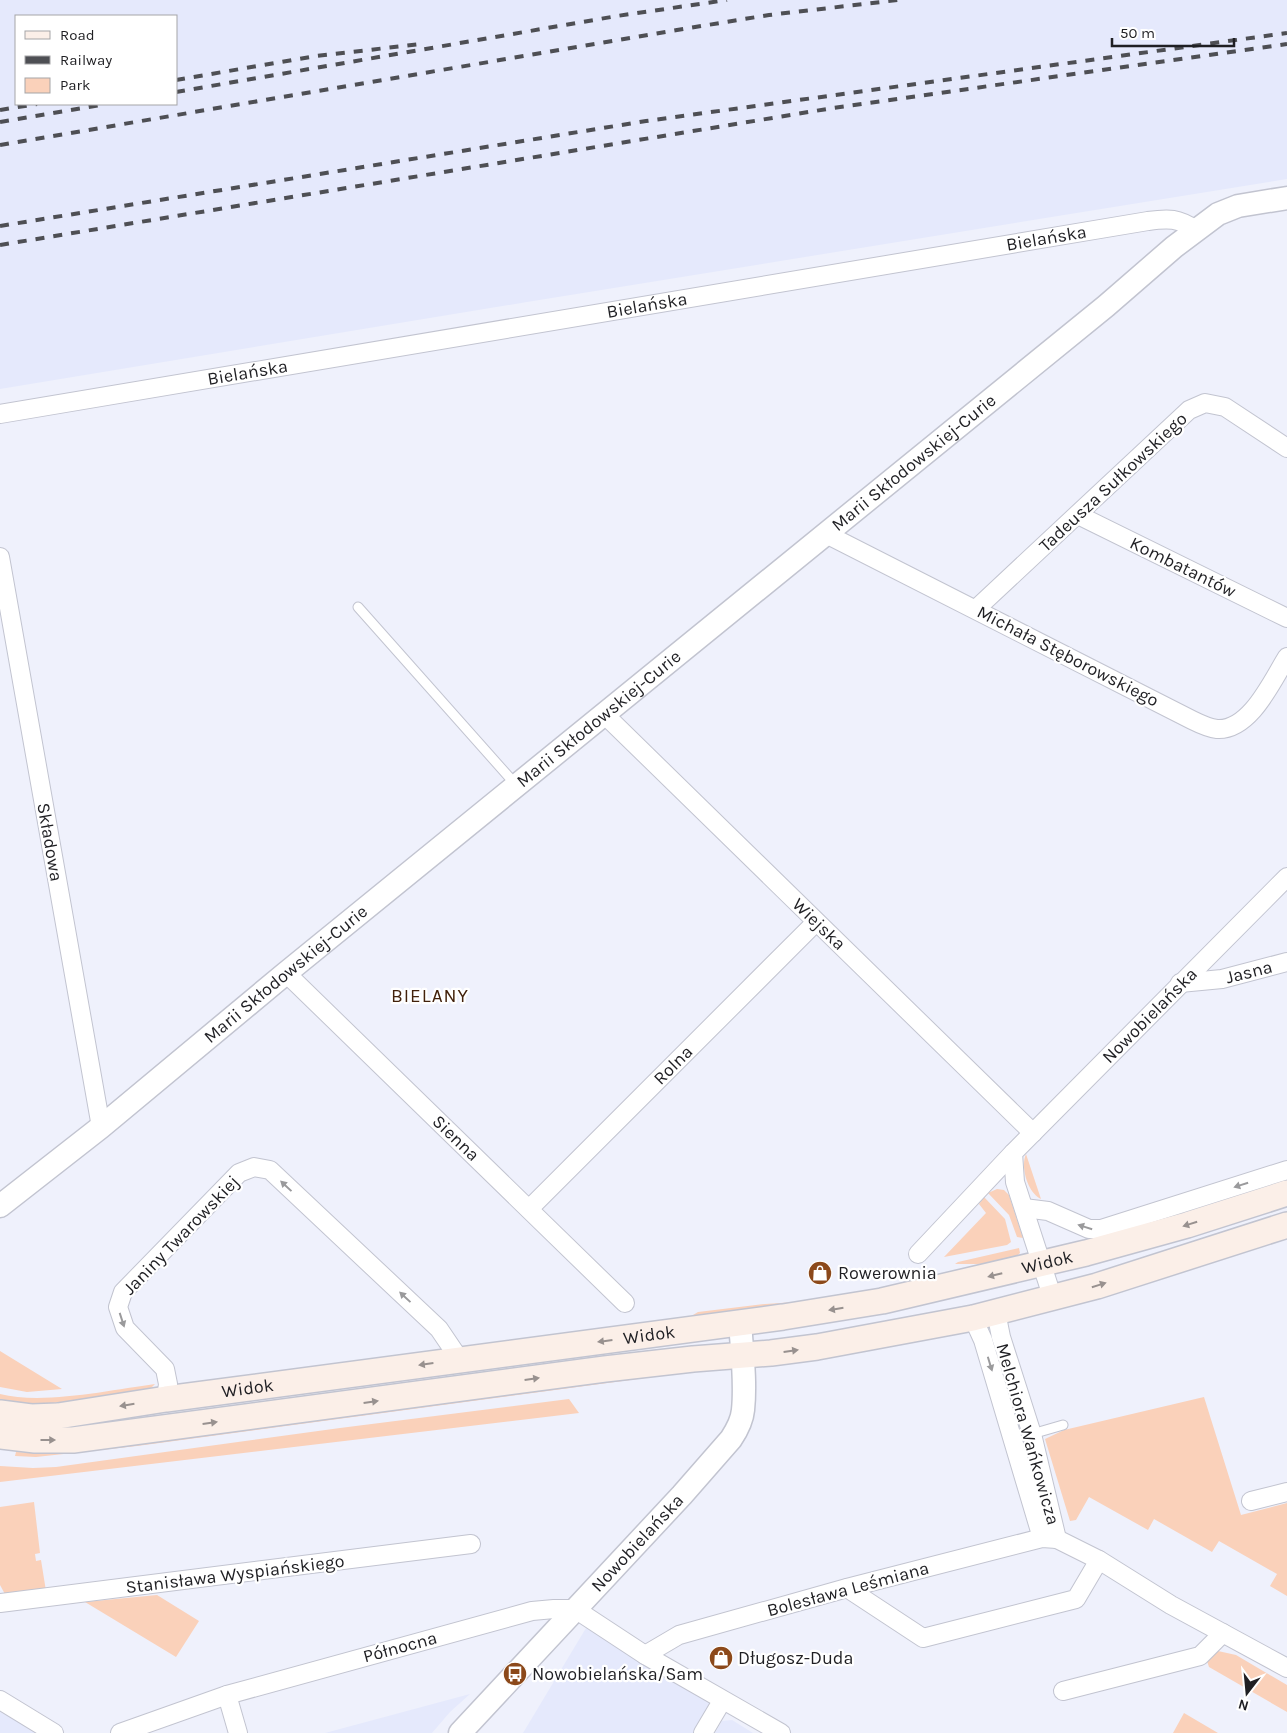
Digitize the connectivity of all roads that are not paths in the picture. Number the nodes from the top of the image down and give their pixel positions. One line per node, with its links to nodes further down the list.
1 (1287, 198): 2 (street)
2 (1196, 230): 3 (street, Bielańska); 6 (street, Marii Skłodowskiej-Curie)
3 (0, 414)
4 (1287, 448): 5 (street, Tadeusza Sułkowskiego)
5 (1078, 515): 9 (street, Tadeusza Sułkowskiego); 10 (street, Kombatantów)
6 (826, 534): 9 (street, Michała Stęborowskiego); 12 (street, Marii Skłodowskiej-Curie)
7 (0, 557): 19 (street, Składowa)
8 (358, 607): 13 (lane)
9 (976, 609): 11 (street, Michała Stęborowskiego)
10 (1287, 618)
11 (1287, 657)
12 (604, 714): 13 (street, Marii Skłodowskiej-Curie); 15 (street, Wiejska)
13 (517, 786): 17 (street, Marii Skłodowskiej-Curie)
14 (1287, 877): 18 (street, Nowobielańska)
15 (816, 922): 20 (street, Wiejska); 25 (street, Rolna)
16 (1287, 962): 18 (street, Jasna)
17 (286, 974): 19 (street, Marii Skłodowskiej-Curie); 25 (street, Sienna)
18 (1180, 983): 20 (street, Nowobielańska)
19 (100, 1127): 24 (street, Marii Skłodowskiej-Curie)
20 (1033, 1134): 21 (street, Nowobielańska)
21 (1013, 1153): 26 (street); 28 (street, Nowobielańska)
22 (1287, 1170): 26 (street, Widok, one-way to 26)
23 (1287, 1193): 29 (main road, Widok, one-way to 29)
24 (0, 1206)
25 (529, 1208): 31 (street, Sienna)
26 (1024, 1208): 29 (street)
27 (1287, 1225): 30 (main road, Widok, one-way to 27)
28 (918, 1254)
29 (1042, 1263): 30 (street); 33 (main road, Widok, one-way to 33)
30 (1052, 1299): 32 (main road, Widok)
31 (625, 1303)
32 (984, 1315): 34 (main road, Widok, one-way to 32); 39 (street, Melchiora Wańkowicza); 43 (street, Melchiora Wańkowicza, one-way to 43)
33 (740, 1323): 34 (street, Nowobielańska); 35 (main road, Widok, one-way to 35)
34 (742, 1356): 40 (main road, Widok, one-way to 34); 48 (street, Nowobielańska)
35 (460, 1360): 36 (main road, Widok, one-way to 36); 36 (street, Janiny Twarowskiej, one-way to 36)
36 (166, 1399): 37 (main road, Widok, one-way to 37)
37 (0, 1413)
38 (1062, 1425): 39 (lane)
39 (1032, 1434): 43 (street, Melchiora Wańkowicza)
40 (0, 1436)
41 (1287, 1492): 42 (street)
42 (1251, 1502)
43 (1050, 1539): 45 (street, Melchiora Wańkowicza); 46 (street, Bolesława Leśmiana)
44 (470, 1544): 47 (street, Stanisława Wyspiańskiego)
45 (1099, 1560): 46 (street); 49 (street, Melchiora Wańkowicza)
46 (847, 1588): 50 (street, Bolesława Leśmiana)
47 (0, 1603)
48 (575, 1609): 50 (street); 53 (street, Północna); 59 (street, Nowobielańska)
49 (1223, 1633): 51 (street, Melchiora Wańkowicza); 52 (street)
50 (645, 1655): 55 (street)
51 (1287, 1668)
52 (1063, 1691)
53 (227, 1695): 57 (street, Północna); 58 (street)
54 (0, 1700): 56 (street)
55 (722, 1701): 60 (street); 61 (street)
56 (54, 1733)
57 (120, 1733)
58 (238, 1733)
59 (460, 1733)
60 (702, 1733)
61 (781, 1733)

